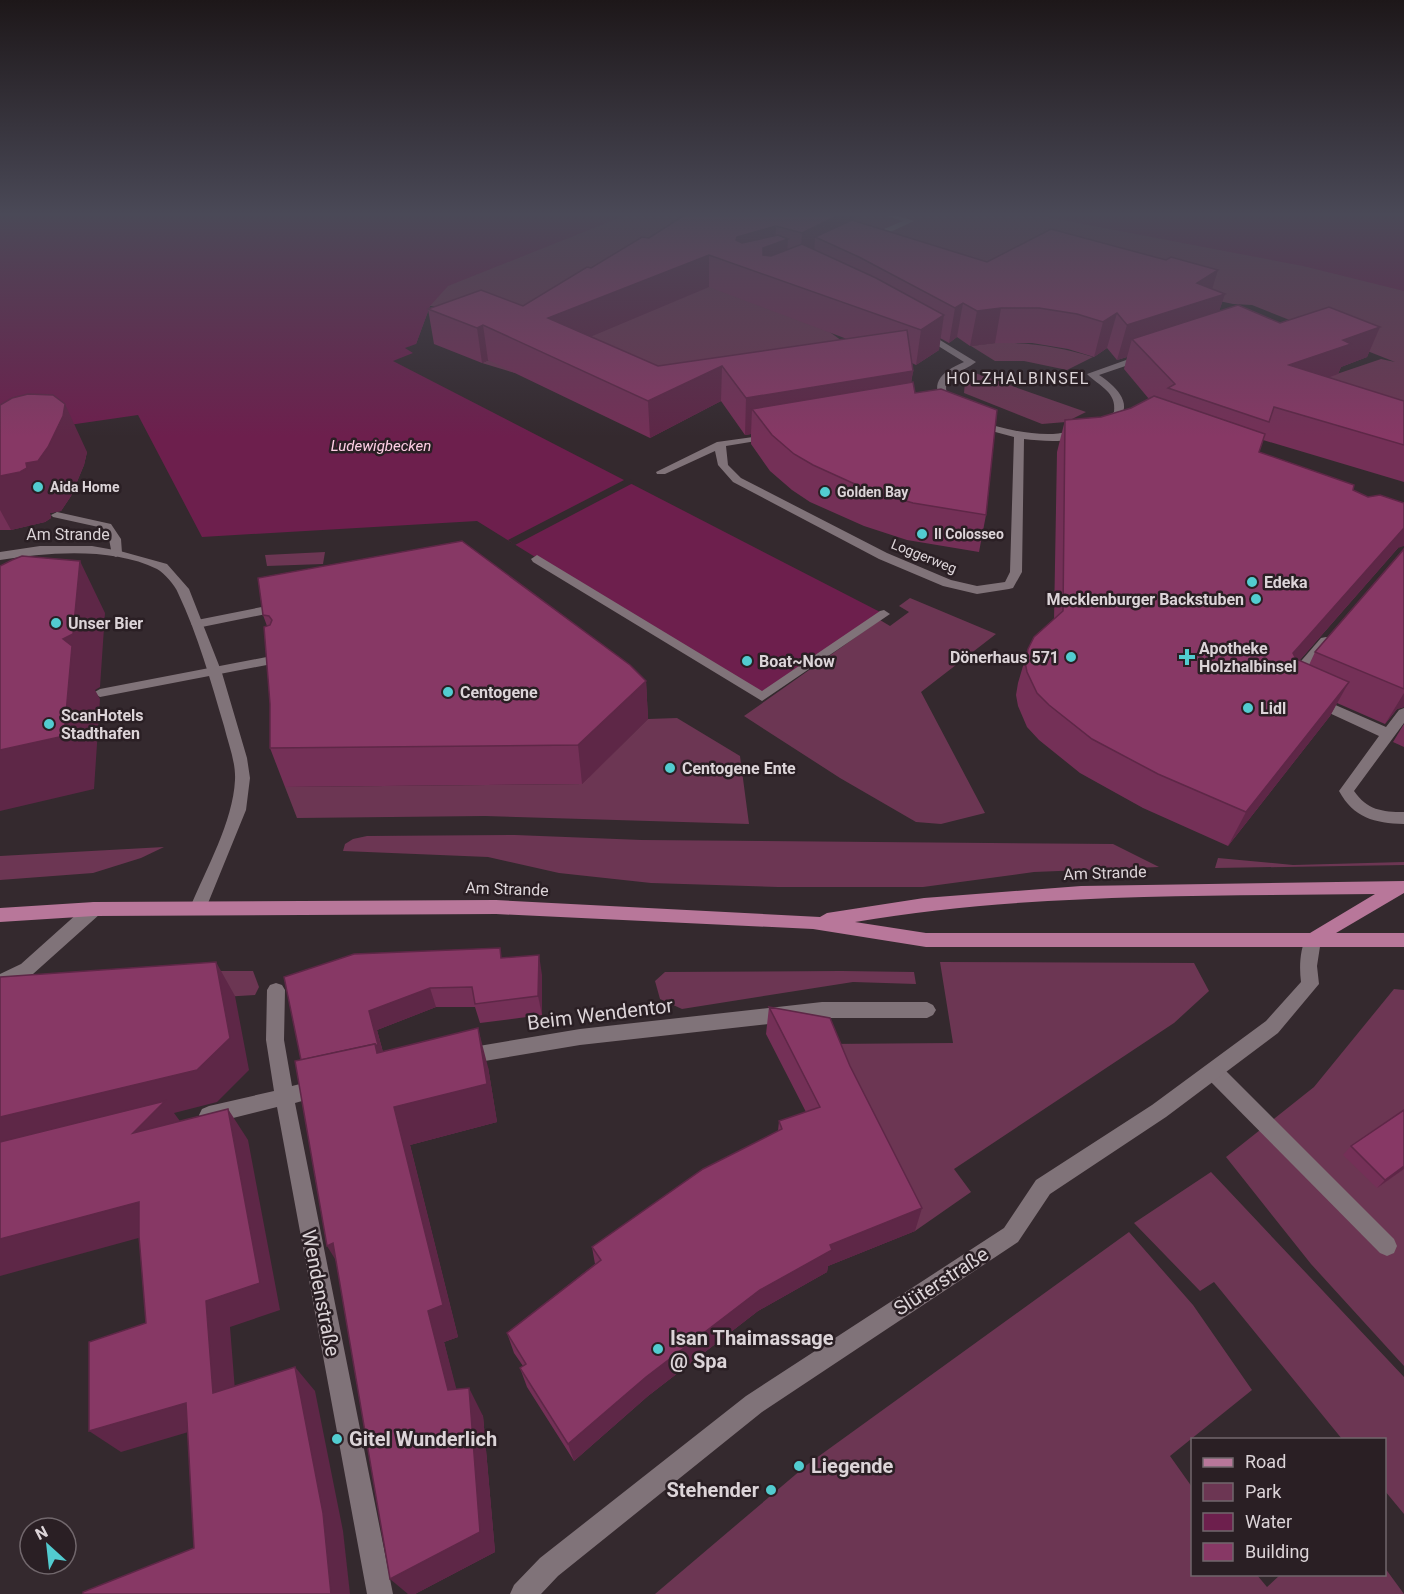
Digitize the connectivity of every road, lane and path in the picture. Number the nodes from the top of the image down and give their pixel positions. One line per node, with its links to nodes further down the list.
1 (908, 324): 6 (street)
2 (1156, 353): 3 (street)
3 (1119, 412): 4 (street); 6 (street)
4 (1132, 417)
5 (777, 435): 7 (street)
6 (1018, 435): 7 (street, Loggerweg)
7 (721, 444): 8 (street)
8 (662, 472)
9 (57, 515): 10 (street)
10 (116, 553): 11 (street, Am Strande); 15 (street, Am Strande)
11 (0, 556)
12 (537, 559): 14 (street)
13 (290, 606): 15 (street)
14 (884, 614)
15 (197, 624): 18 (street, Am Strande)
16 (1337, 628): 21 (street)
17 (277, 659): 18 (street)
18 (215, 673): 19 (street); 24 (street, Am Strande)
19 (100, 693)
20 (1404, 713): 21 (street)
21 (1388, 734): 22 (street)
22 (1404, 818)
23 (1402, 887): 27 (main road, Am Strande); 28 (main road, Am Strande)
24 (198, 908): 25 (main road, Am Strande); 27 (main road, Am Strande)
25 (94, 909): 26 (main road, Am Strande); 30 (street)
26 (0, 915)
27 (813, 922): 28 (main road, Am Strande)
28 (1313, 940): 29 (main road, Am Strande); 34 (street, Slüterstraße)
29 (1404, 940)
30 (0, 982)
31 (276, 990): 36 (street, Wendenstraße)
32 (927, 1010): 33 (street, Beim Wendentor)
33 (454, 1059)
34 (1214, 1072): 38 (street); 40 (street, Slüterstraße)
35 (342, 1083): 36 (street)
36 (284, 1096): 37 (street); 39 (street, Wendenstraße)
37 (195, 1119)
38 (1387, 1246)
39 (380, 1594)
40 (523, 1594)

